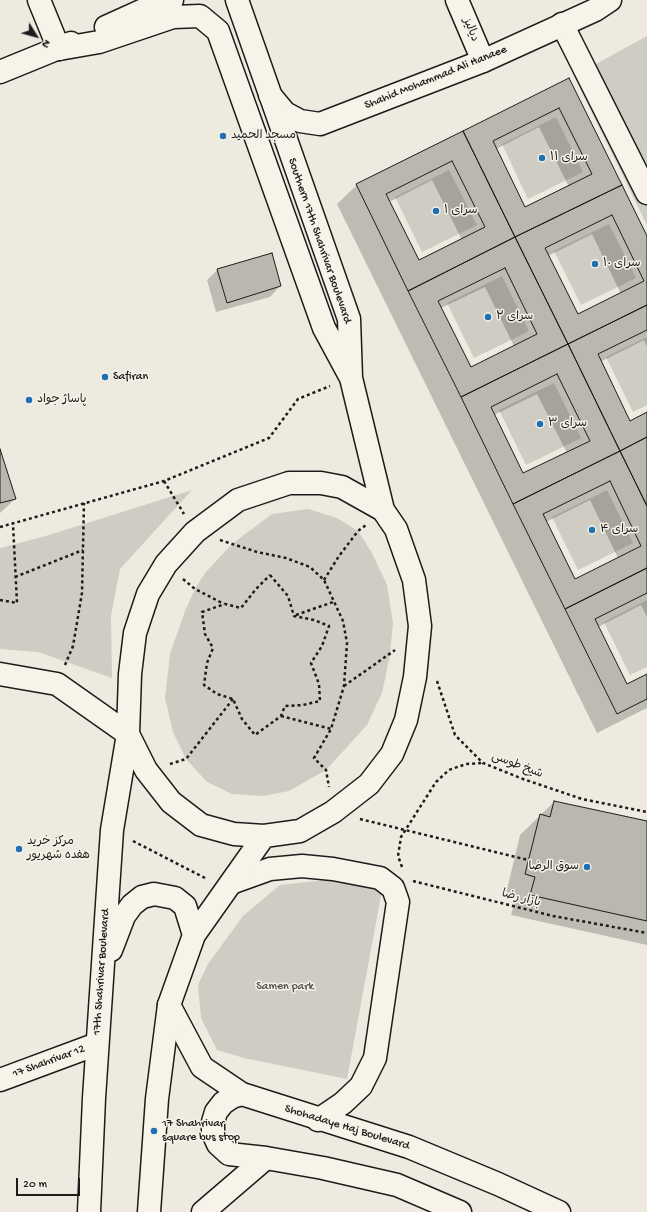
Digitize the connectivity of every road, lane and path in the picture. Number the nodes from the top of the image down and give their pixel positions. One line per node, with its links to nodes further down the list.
1 (39, 0): 8 (main road)
2 (172, 0): 5 (main road)
3 (457, 0): 9 (main road, دیالیز)
4 (610, 0): 7 (main road, Shahid Mohammad Ali Hanaee)
5 (152, 3): 8 (main road)
6 (233, 3): 11 (main road, Southern 17th Shahrivar Boulevard)
7 (562, 24): 9 (main road, Shahid Mohammad Ali Hanaee); 12 (main road)
8 (58, 49): 10 (main road); 13 (main road)
9 (483, 61): 11 (main road, Shahid Mohammad Ali Hanaee)
10 (0, 72)
11 (267, 91): 13 (main road, Southern 17th Shahrivar Boulevard)
12 (647, 193)
13 (351, 378): 14 (path); 16 (main road, Southern 17th Shahrivar Boulevard)
14 (164, 481): 15 (path); 19 (path)
15 (84, 503): 17 (path); 20 (path)
16 (384, 510): 19 (main road, 17th Shahrivar Boulevard); 23 (path); 28 (main road)
17 (13, 524): 18 (path); 22 (path)
18 (0, 527)
19 (195, 532): 21 (main road, 17th Shahrivar Boulevard); 23 (path)
20 (83, 550): 22 (path); 31 (path)
21 (166, 564): 26 (path); 36 (main road, 17th Shahrivar Boulevard)
22 (15, 577): 24 (path)
23 (324, 580): 25 (path)
24 (0, 600)
25 (333, 602): 27 (path); 32 (path)
26 (225, 604): 27 (path); 33 (path)
27 (294, 616): 34 (path)
28 (420, 626): 32 (path); 39 (main road)
29 (0, 674): 31 (main road)
30 (436, 677): 37 (path, شیخ طوسی)
31 (57, 684): 36 (main road)
32 (344, 686): 35 (path)
33 (233, 699): 34 (path); 38 (path)
34 (281, 716): 35 (path)
35 (331, 729): 39 (path)
36 (128, 734): 38 (main road); 41 (main road, 17th Shahrivar Boulevard)
37 (483, 762): 40 (path, شیخ طوسی); 44 (path)
38 (146, 770): 42 (main road)
39 (333, 812): 42 (main road); 43 (path)
40 (647, 812)
41 (112, 830): 46 (path); 49 (main road, 17th Shahrivar Boulevard)
42 (264, 836): 46 (main road)
43 (528, 860)
44 (402, 878): 45 (path); 45 (path, بازار رضا); 46 (main road); 54 (main road)
45 (415, 880): 47 (path, بازار رضا)
46 (229, 886): 48 (main road)
47 (647, 933)
48 (194, 935): 49 (main road); 50 (main road)
49 (102, 977): 51 (main road, 17th Shahrivar Boulevard)
50 (169, 1005): 53 (main road, Shohadaye Haj Boulevard); 57 (main road)
51 (97, 1044): 52 (main road, 17 Shahrivar 12); 56 (main road, 17th Shahrivar Boulevard)
52 (0, 1080)
53 (242, 1094): 54 (main road, Shohadaye Haj Boulevard); 55 (main road)
54 (318, 1120): 60 (main road, Shohadaye Haj Boulevard)
55 (266, 1158): 58 (main road); 59 (main road)
56 (89, 1212)
57 (149, 1212)
58 (203, 1212)
59 (460, 1212)
60 (559, 1212)

